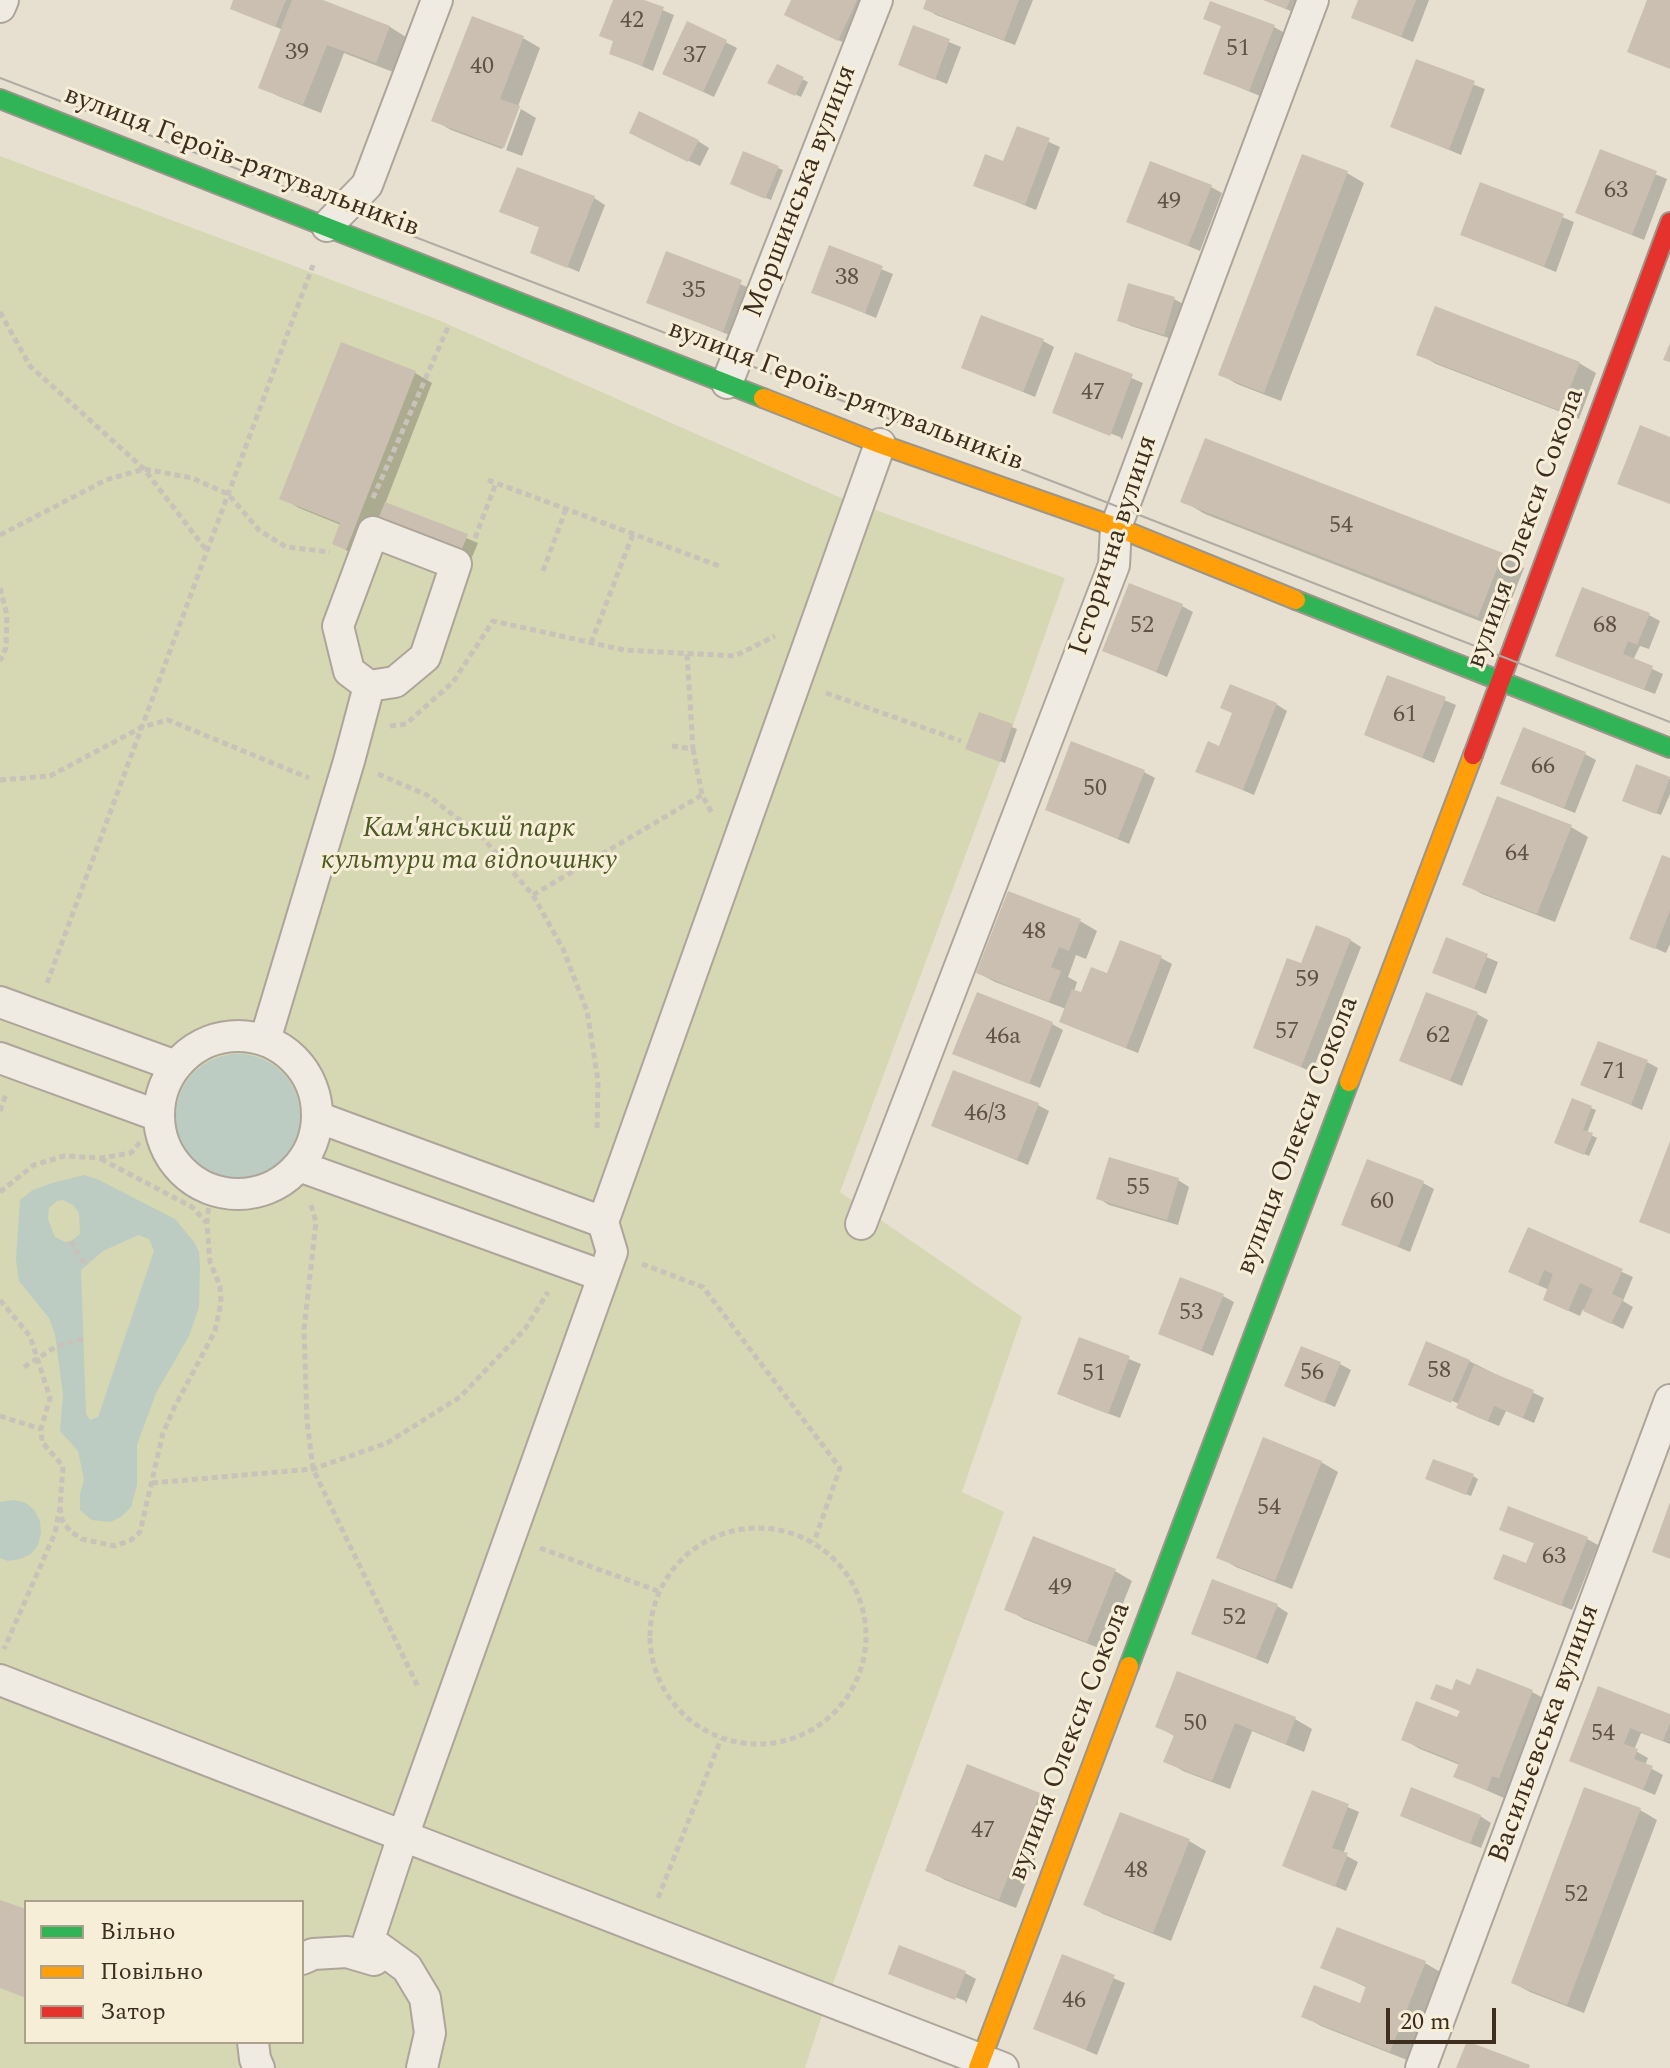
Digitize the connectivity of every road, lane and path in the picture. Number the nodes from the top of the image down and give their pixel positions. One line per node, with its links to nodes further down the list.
1 (3, 0): 5 (street)
2 (437, 0): 8 (street)
3 (877, 0): 11 (street, Моршинська вулиця)
4 (1313, 0): 18 (street, Історична вулиця)
5 (0, 7)
6 (0, 99): 8 (street, вулиця Героїв-рятувальників)
7 (1670, 222): 32 (street, вулиця Олекси Сокола)
8 (327, 226): 11 (street, вулиця Героїв-рятувальників); 15 (path)
9 (0, 312): 13 (path)
10 (449, 325): 17 (path)
11 (727, 383): 12 (street, вулиця Героїв-рятувальників)
12 (880, 444): 18 (street, вулиця Героїв-рятувальників); 26 (street)
13 (144, 469): 15 (path); 20 (path); 21 (path)
14 (488, 480): 16 (path)
15 (228, 494): 21 (path); 22 (path)
16 (566, 509): 19 (path); 24 (path)
17 (368, 511)
18 (1116, 527): 32 (street, вулиця Героїв-рятувальників); 58 (street, Історична вулиця)
19 (633, 534): 23 (path); 28 (path)
20 (0, 535)
21 (207, 551): 34 (path)
22 (333, 553)
23 (722, 567)
24 (543, 571)
25 (0, 588): 30 (path)
26 (820, 612): 29 (path); 31 (street)
27 (479, 641): 28 (path)
28 (591, 643): 29 (path)
29 (687, 653): 38 (path)
30 (0, 661)
31 (795, 682): 35 (path); 42 (street)
32 (1500, 682): 37 (street, вулиця Героїв-рятувальників); 82 (street, вулиця Олекси Сокола)
33 (369, 686): 33 (street); 40 (street)
34 (142, 727): 39 (path); 40 (path); 45 (path)
35 (961, 741)
36 (672, 746): 38 (path)
37 (1670, 748)
38 (693, 749): 41 (path)
39 (0, 780)
40 (340, 791): 46 (street)
41 (702, 795): 42 (path); 43 (path)
42 (735, 852): 56 (street)
43 (533, 895)
44 (0, 1002): 45 (street)
45 (35, 1015): 48 (street)
46 (265, 1040): 48 (street); 50 (street)
47 (8, 1062): 49 (path); 51 (street)
48 (176, 1066): 51 (street)
49 (0, 1111)
50 (317, 1117): 53 (street); 56 (street)
51 (158, 1118): 52 (path); 54 (street)
52 (101, 1158): 55 (path); 57 (path)
53 (299, 1166): 54 (street); 60 (street); 75 (path)
54 (210, 1191): 57 (path)
55 (0, 1192)
56 (603, 1222): 60 (street)
57 (207, 1223): 69 (path)
58 (861, 1224)
59 (71, 1241): 61 (path)
60 (608, 1264): 70 (street); 71 (path)
61 (85, 1265)
62 (0, 1300): 64 (path)
63 (83, 1339): 64 (path)
64 (36, 1359): 65 (path); 68 (path)
65 (24, 1367)
66 (1670, 1400): 85 (street, Васильєвська вулиця)
67 (0, 1416): 68 (path)
68 (41, 1429): 69 (path)
69 (60, 1507): 73 (path)
70 (509, 1536): 72 (path); 75 (street)
71 (814, 1542): 72 (path); 76 (path)
72 (658, 1591): 76 (path)
73 (0, 1659)
74 (0, 1680): 77 (street)
75 (440, 1734): 77 (street)
76 (721, 1739): 78 (path)
77 (403, 1836): 78 (street); 79 (street)
78 (646, 1929): 82 (street)
79 (376, 1953): 80 (street); 84 (street)
80 (304, 1958)
81 (253, 2044): 83 (street)
82 (988, 2065)
83 (259, 2068)
84 (422, 2068)
85 (1421, 2068)

